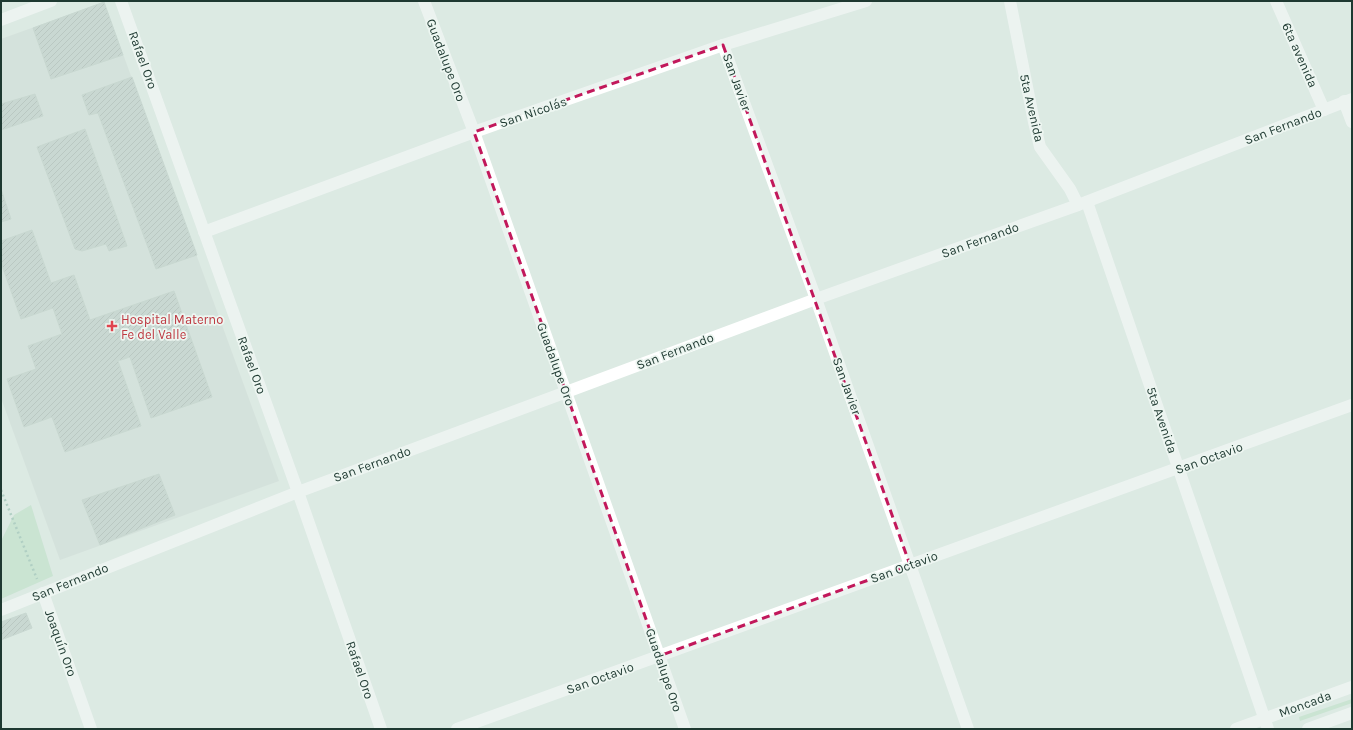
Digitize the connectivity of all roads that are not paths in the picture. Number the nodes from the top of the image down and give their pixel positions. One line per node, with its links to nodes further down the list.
1 (50, 1): 7 (street)
2 (122, 1): 14 (street, Rafael Oro)
3 (424, 1): 12 (street, Guadalupe Oro)
4 (866, 1): 8 (street, San Nicolás)
5 (1010, 1): 13 (street, 5ta Avenida)
6 (1276, 1): 10 (street, 6ta avenida)
7 (1, 20)
8 (723, 45): 12 (street, San Nicolás); 15 (street, San Javier)
9 (1348, 100): 10 (street, San Fernando); 11 (street)
10 (1324, 110): 13 (street, San Fernando)
11 (1352, 122)
12 (474, 132): 14 (street, San Nicolás); 16 (street, Guadalupe Oro)
13 (1082, 204): 15 (street, San Fernando); 18 (street, 5ta Avenida)
14 (204, 232): 19 (street, Rafael Oro)
15 (816, 299): 16 (street, San Fernando); 20 (street, San Javier)
16 (566, 392): 19 (street, San Fernando); 23 (street, Guadalupe Oro)
17 (1352, 405): 18 (street, San Octavio)
18 (1179, 469): 20 (street, San Octavio); 26 (street, 5ta Avenida)
19 (298, 492): 21 (street, San Fernando); 28 (street, Rafael Oro)
20 (910, 565): 23 (street, San Octavio); 31 (street, San Javier)
21 (43, 593): 22 (street, San Fernando); 27 (street, Joaquín Oro)
22 (1, 610)
23 (659, 656): 29 (street, San Octavio); 30 (street, Guadalupe Oro)
24 (1352, 687): 26 (street, Moncada)
25 (1352, 713): 33 (street, Moncada)
26 (1266, 724): 32 (street, Moncada)
27 (91, 729)
28 (381, 729)
29 (457, 729)
30 (685, 729)
31 (968, 729)
32 (1236, 729)
33 (1308, 729)

